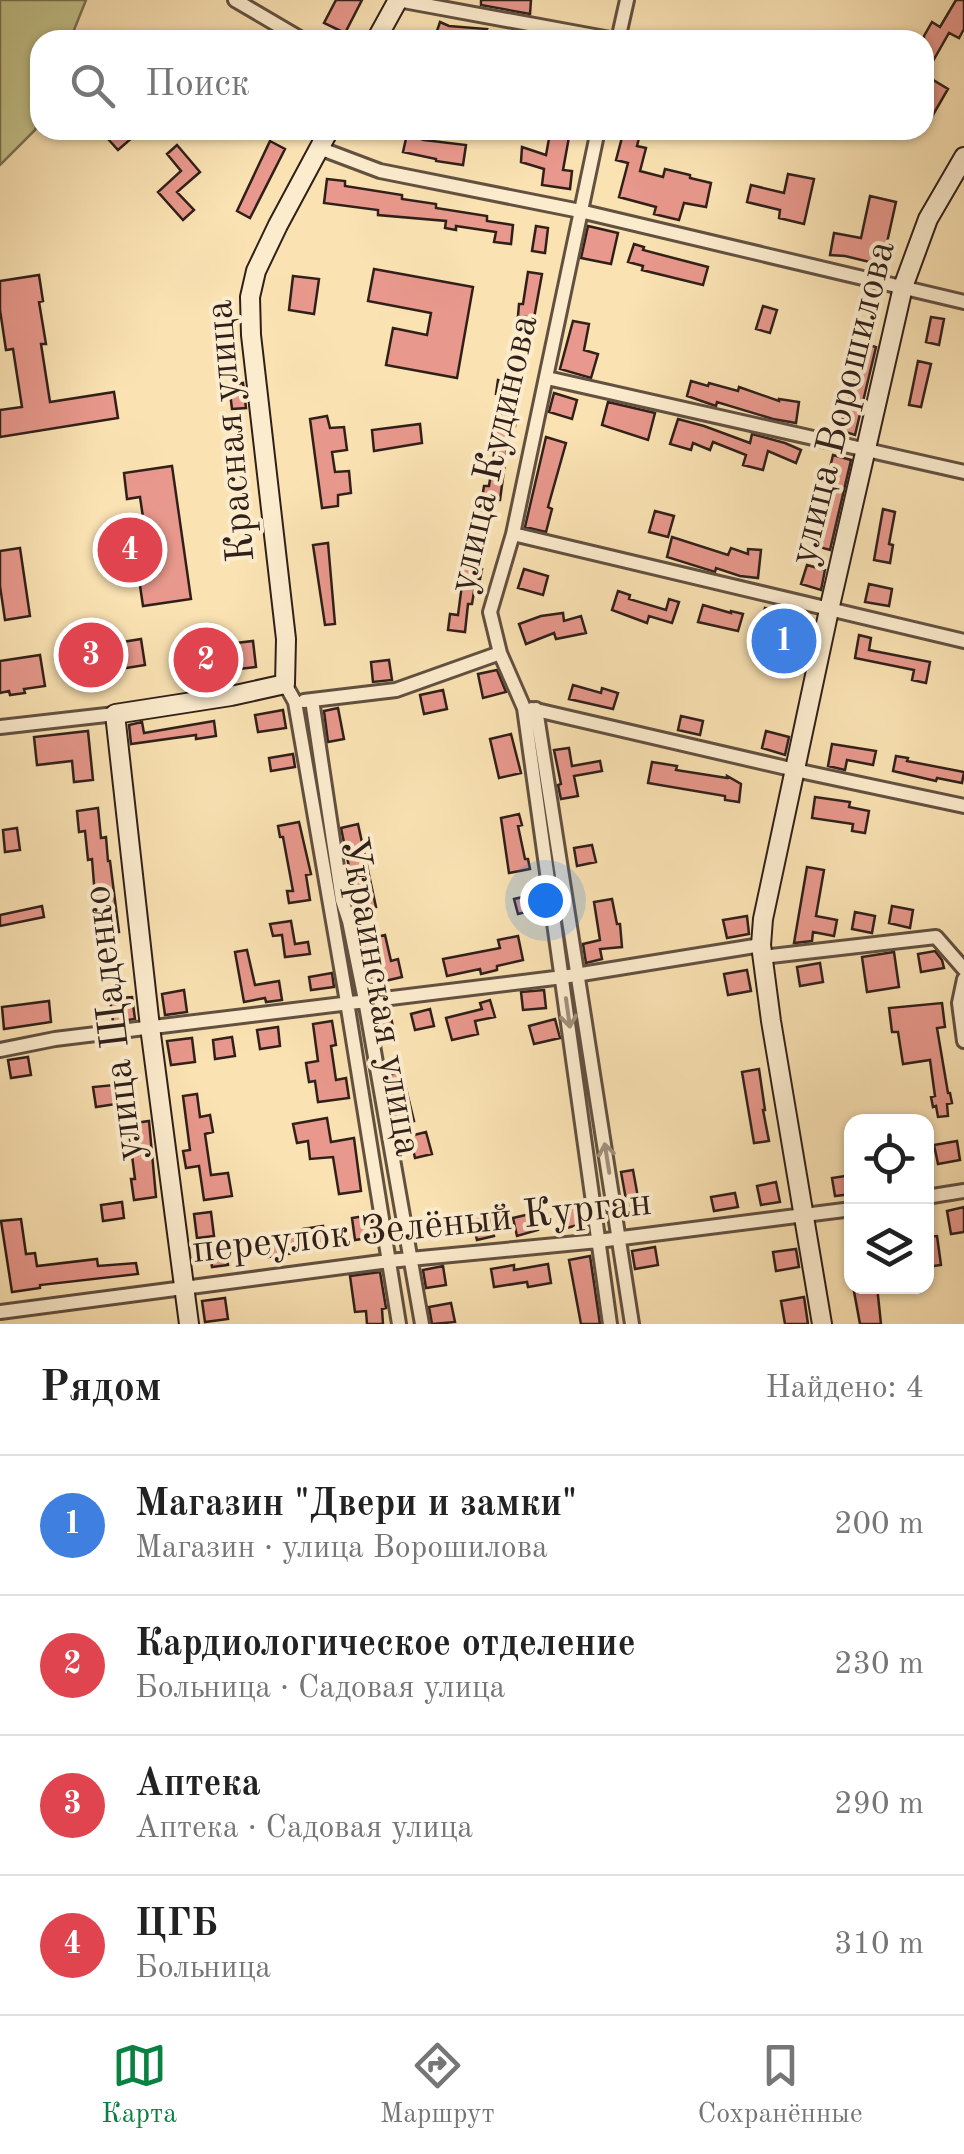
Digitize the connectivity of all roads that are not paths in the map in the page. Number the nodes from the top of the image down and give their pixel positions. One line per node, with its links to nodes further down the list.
1 (236, 0): 4 (street)
2 (398, 0): 5 (street); 6 (street)
3 (627, 0): 7 (street)
4 (286, 30)
5 (382, 30)
6 (562, 30)
7 (620, 30)
8 (323, 140): 10 (street, Красная улица)
9 (596, 140): 12 (street, улица Кудинова)
10 (319, 148): 12 (street); 22 (street, Красная улица)
11 (964, 157): 13 (street, улица Ворошилова)
12 (580, 211): 13 (street); 15 (street, улица Кудинова)
13 (903, 287): 14 (street); 16 (street, улица Ворошилова)
14 (964, 302)
15 (547, 378): 16 (street); 18 (street, улица Кудинова)
16 (866, 450): 17 (street); 19 (street, улица Ворошилова)
17 (964, 472)
18 (513, 534): 19 (street); 21 (street, улица Кудинова)
19 (829, 610): 20 (street); 28 (street, улица Ворошилова)
20 (964, 640)
21 (500, 653): 23 (street); 25 (street, улица Кудинова)
22 (285, 684): 24 (street, Украинская улица); 26 (street)
23 (312, 700): 24 (street); 35 (street, Украинская улица)
24 (295, 702): 36 (street, Украинская улица)
25 (530, 708): 28 (street); 32 (street, улица Кудинова); 33 (street, улица Кудинова)
26 (115, 714): 27 (street); 37 (street, улица Щаденко)
27 (0, 727)
28 (794, 770): 29 (street); 30 (street, улица Ворошилова)
29 (964, 806)
30 (762, 951): 31 (street); 32 (street); 43 (street, улица Ворошилова)
31 (964, 969)
32 (578, 973): 33 (street); 44 (street, улица Кудинова, one-way to 32)
33 (563, 977): 35 (street); 45 (street, улица Кудинова, one-way to 45)
34 (964, 979): 38 (street)
35 (364, 1000): 36 (street); 46 (street, Украинская улица)
36 (348, 1002): 37 (street); 47 (street, Украинская улица)
37 (150, 1028): 39 (street); 48 (street, улица Щаденко)
38 (964, 1041)
39 (0, 1050)
40 (964, 1191): 41 (street)
41 (934, 1195)
42 (844, 1209): 43 (street, переулок Зелёный Курган)
43 (804, 1216): 44 (street, переулок Зелёный Курган); 55 (street, улица Ворошилова)
44 (619, 1238): 45 (street, переулок Зелёный Курган); 54 (street, улица Кудинова)
45 (598, 1241): 46 (street, переулок Зелёный Курган); 53 (street, улица Кудинова)
46 (410, 1259): 47 (street, переулок Зелёный Курган); 52 (street, Украинская улица)
47 (390, 1261): 48 (street, переулок Зелёный Курган); 51 (street, Украинская улица)
48 (184, 1287): 49 (street, переулок Зелёный Курган); 50 (street, улица Щаденко)
49 (0, 1312)
50 (189, 1324)
51 (399, 1324)
52 (422, 1324)
53 (610, 1324)
54 (632, 1324)
55 (822, 1324)

